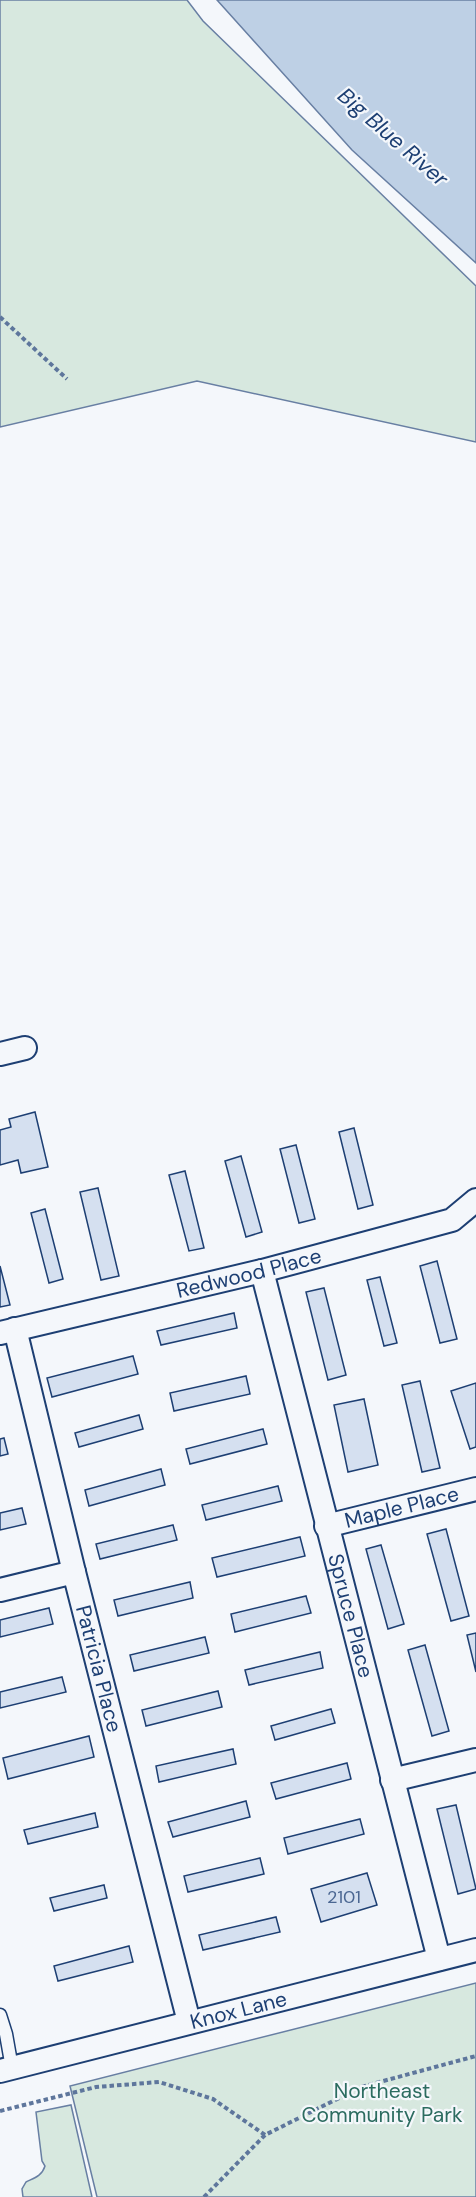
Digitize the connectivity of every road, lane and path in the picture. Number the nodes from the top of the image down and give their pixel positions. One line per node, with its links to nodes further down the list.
1 (0, 317): 2 (path)
2 (67, 379)
3 (25, 1048): 4 (street)
4 (0, 1054)
5 (476, 1200): 6 (street, Redwood Place)
6 (262, 1271): 7 (street, Redwood Place); 9 (street, Spruce Place)
7 (7, 1331): 10 (street, Patricia Place)
8 (476, 1489): 9 (street, Maple Place)
9 (326, 1526): 13 (street, Spruce Place)
10 (74, 1572): 11 (street); 17 (street, Patricia Place)
11 (0, 1590)
12 (476, 1760): 13 (street)
13 (393, 1780): 15 (street, Spruce Place)
14 (476, 1950): 15 (street, Knox Lane)
15 (439, 1959): 17 (street, Knox Lane)
16 (0, 2015): 19 (lane)
17 (189, 2022): 19 (street, Knox Lane)
18 (476, 2055): 21 (path)
19 (6, 2069)
20 (0, 2111): 21 (path)
21 (265, 2135): 22 (path)
22 (204, 2197)

